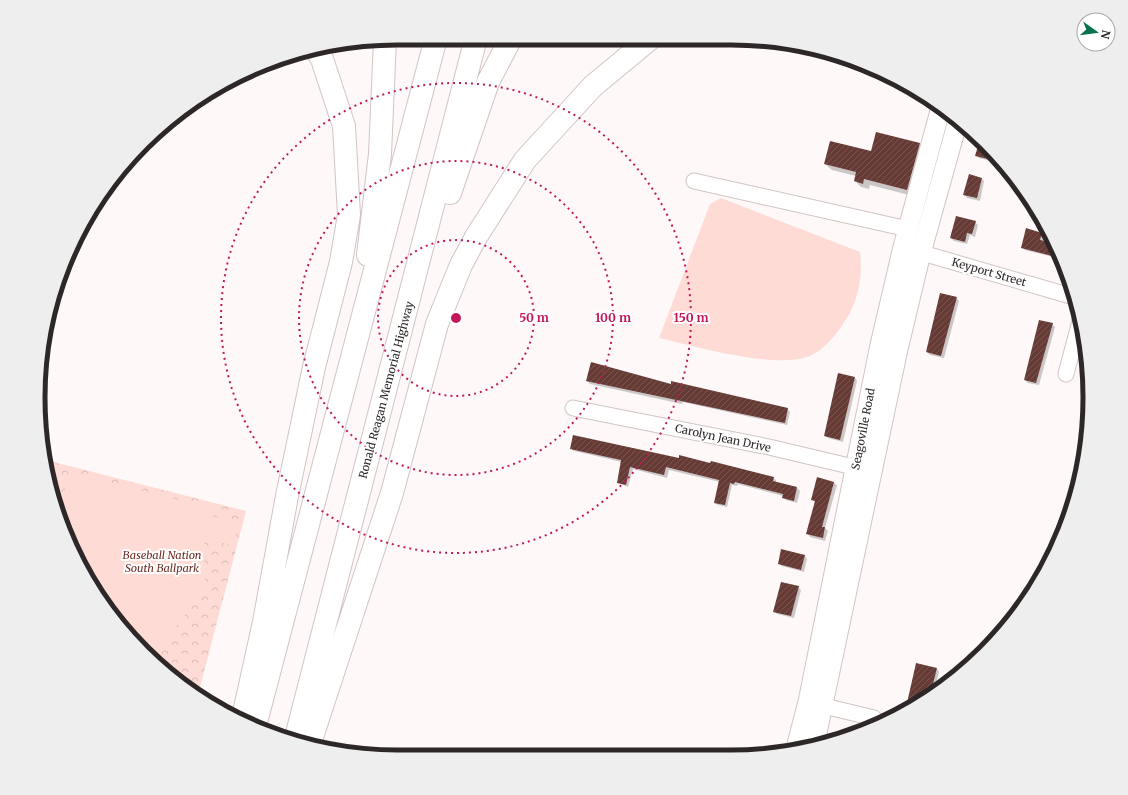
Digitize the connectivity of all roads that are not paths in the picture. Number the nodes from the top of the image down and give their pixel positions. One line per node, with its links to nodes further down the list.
1 (434, 45): 20 (highway)
2 (474, 45): 18 (highway, Ronald Reagan Memorial Highway)
3 (507, 45): 18 (highway)
4 (643, 45): 26 (highway)
5 (385, 46): 20 (highway)
6 (319, 54): 22 (highway)
7 (939, 114): 9 (main road, Seagoville Road)
8 (956, 127): 10 (main road, Seagoville Road)
9 (930, 150): 10 (main road); 12 (main road, Seagoville Road)
10 (948, 155): 13 (main road, Seagoville Road)
11 (694, 182): 12 (street)
12 (908, 229): 13 (main road, Seagoville Road)
13 (912, 250): 14 (street, Keyport Street); 19 (main road, Seagoville Road)
14 (1068, 295)
15 (1077, 333): 16 (street)
16 (1066, 374)
17 (573, 408): 19 (street, Carolyn Jean Drive)
18 (375, 431): 25 (highway, Ronald Reagan Memorial Highway)
19 (864, 470): 21 (main road, Seagoville Road)
20 (310, 522): 24 (highway)
21 (816, 704): 23 (street); 27 (main road, Seagoville Road); 28 (main road, Seagoville Road)
22 (243, 715)
23 (874, 719)
24 (257, 720)
25 (297, 735)
26 (311, 739)
27 (815, 740)
28 (798, 743)

